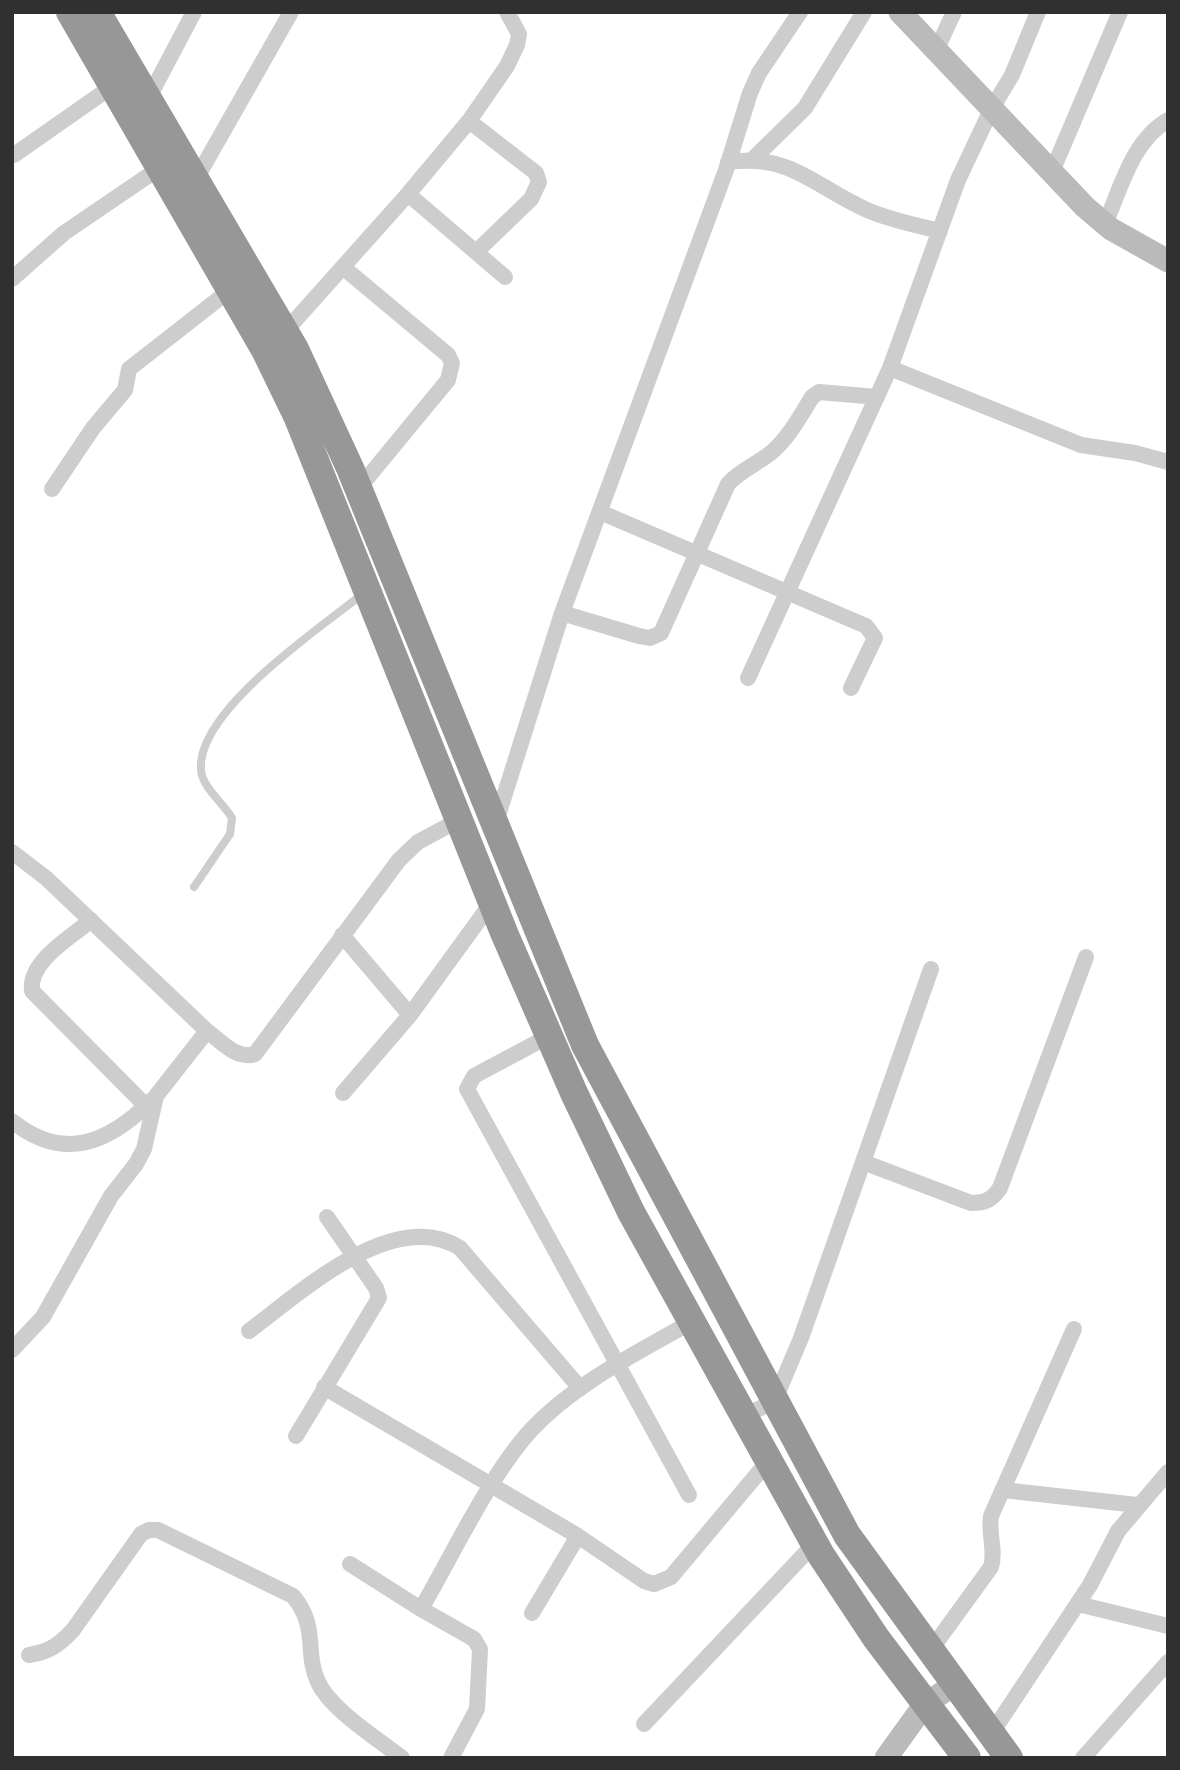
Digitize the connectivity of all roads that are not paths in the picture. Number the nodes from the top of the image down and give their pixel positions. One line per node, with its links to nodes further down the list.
1 (70, 12): 13 (highway)
2 (97, 12): 14 (highway)
3 (194, 12): 14 (street)
4 (291, 12): 23 (street)
5 (507, 12): 17 (street)
6 (800, 12): 20 (street)
7 (864, 12): 19 (street)
8 (900, 12): 12 (street)
9 (954, 12): 12 (street)
10 (1038, 12): 15 (street)
11 (1120, 12): 22 (street)
12 (936, 51): 15 (street)
13 (114, 85): 18 (street); 21 (highway)
14 (148, 99): 23 (highway)
15 (991, 110): 22 (street); 26 (street)
16 (1168, 120): 25 (street)
17 (469, 121): 24 (street); 27 (street)
18 (14, 155)
19 (753, 159): 20 (street); 26 (street)
20 (728, 162): 39 (street)
21 (161, 167): 31 (street); 32 (highway)
22 (1051, 174): 25 (street)
23 (196, 179): 33 (highway)
24 (408, 194): 27 (street); 29 (street)
25 (1105, 224): 28 (street)
26 (940, 231): 34 (street)
27 (476, 252): 30 (street)
28 (1168, 261)
29 (344, 268): 33 (street); 37 (street)
30 (505, 277)
31 (12, 279)
32 (230, 290): 33 (highway); 38 (street)
33 (275, 341): 37 (highway); 41 (highway)
34 (890, 368): 35 (street); 36 (street)
35 (877, 397): 40 (street); 42 (street)
36 (1168, 462)
37 (359, 488): 47 (highway)
38 (52, 489)
39 (600, 512): 40 (street); 43 (street)
40 (699, 553): 42 (street); 43 (street)
41 (368, 590): 46 (highway); 49 (lane)
42 (788, 590): 44 (street); 45 (street)
43 (562, 613): 47 (street)
44 (748, 678)
45 (851, 688)
46 (460, 820): 50 (highway); 52 (street)
47 (495, 824): 71 (highway)
48 (12, 852): 51 (street)
49 (194, 887)
50 (492, 902): 55 (street); 57 (highway)
51 (91, 920): 56 (street); 59 (street)
52 (342, 935): 55 (street); 56 (street)
53 (1086, 957): 61 (street)
54 (931, 969): 61 (street)
55 (410, 1015): 58 (street)
56 (206, 1031): 59 (street)
57 (549, 1036): 64 (highway); 68 (street)
58 (343, 1093)
59 (151, 1101): 60 (street); 67 (street)
60 (12, 1121)
61 (863, 1162): 71 (street)
62 (327, 1217): 63 (street)
63 (354, 1256): 66 (street); 69 (street); 70 (street)
64 (691, 1322): 68 (street); 72 (highway)
65 (1074, 1329): 77 (street)
66 (249, 1331)
67 (12, 1350)
68 (617, 1366): 70 (street); 78 (street)
69 (324, 1387): 73 (street); 76 (street)
70 (580, 1388): 76 (street)
71 (774, 1402): 72 (street); 87 (highway)
72 (745, 1415): 74 (highway)
73 (296, 1436)
74 (769, 1460): 80 (street); 81 (highway)
75 (1168, 1472): 79 (street)
76 (493, 1486): 80 (street); 84 (street)
77 (1003, 1490): 79 (street); 87 (street)
78 (689, 1495)
79 (1137, 1505): 83 (street)
80 (578, 1536): 85 (street)
81 (815, 1543): 91 (highway); 92 (street)
82 (350, 1564): 84 (street)
83 (1078, 1604): 86 (street); 93 (street)
84 (421, 1609): 95 (street)
85 (533, 1613)
86 (1168, 1626)
87 (930, 1651): 90 (highway)
88 (29, 1656): 94 (street)
89 (1168, 1661): 99 (street)
90 (954, 1685): 91 (street); 93 (highway)
91 (925, 1704): 96 (street); 97 (highway)
92 (644, 1724)
93 (990, 1734): 98 (highway)
94 (402, 1758)
95 (451, 1758)
96 (886, 1758)
97 (967, 1758)
98 (1009, 1758)
99 (1083, 1758)

